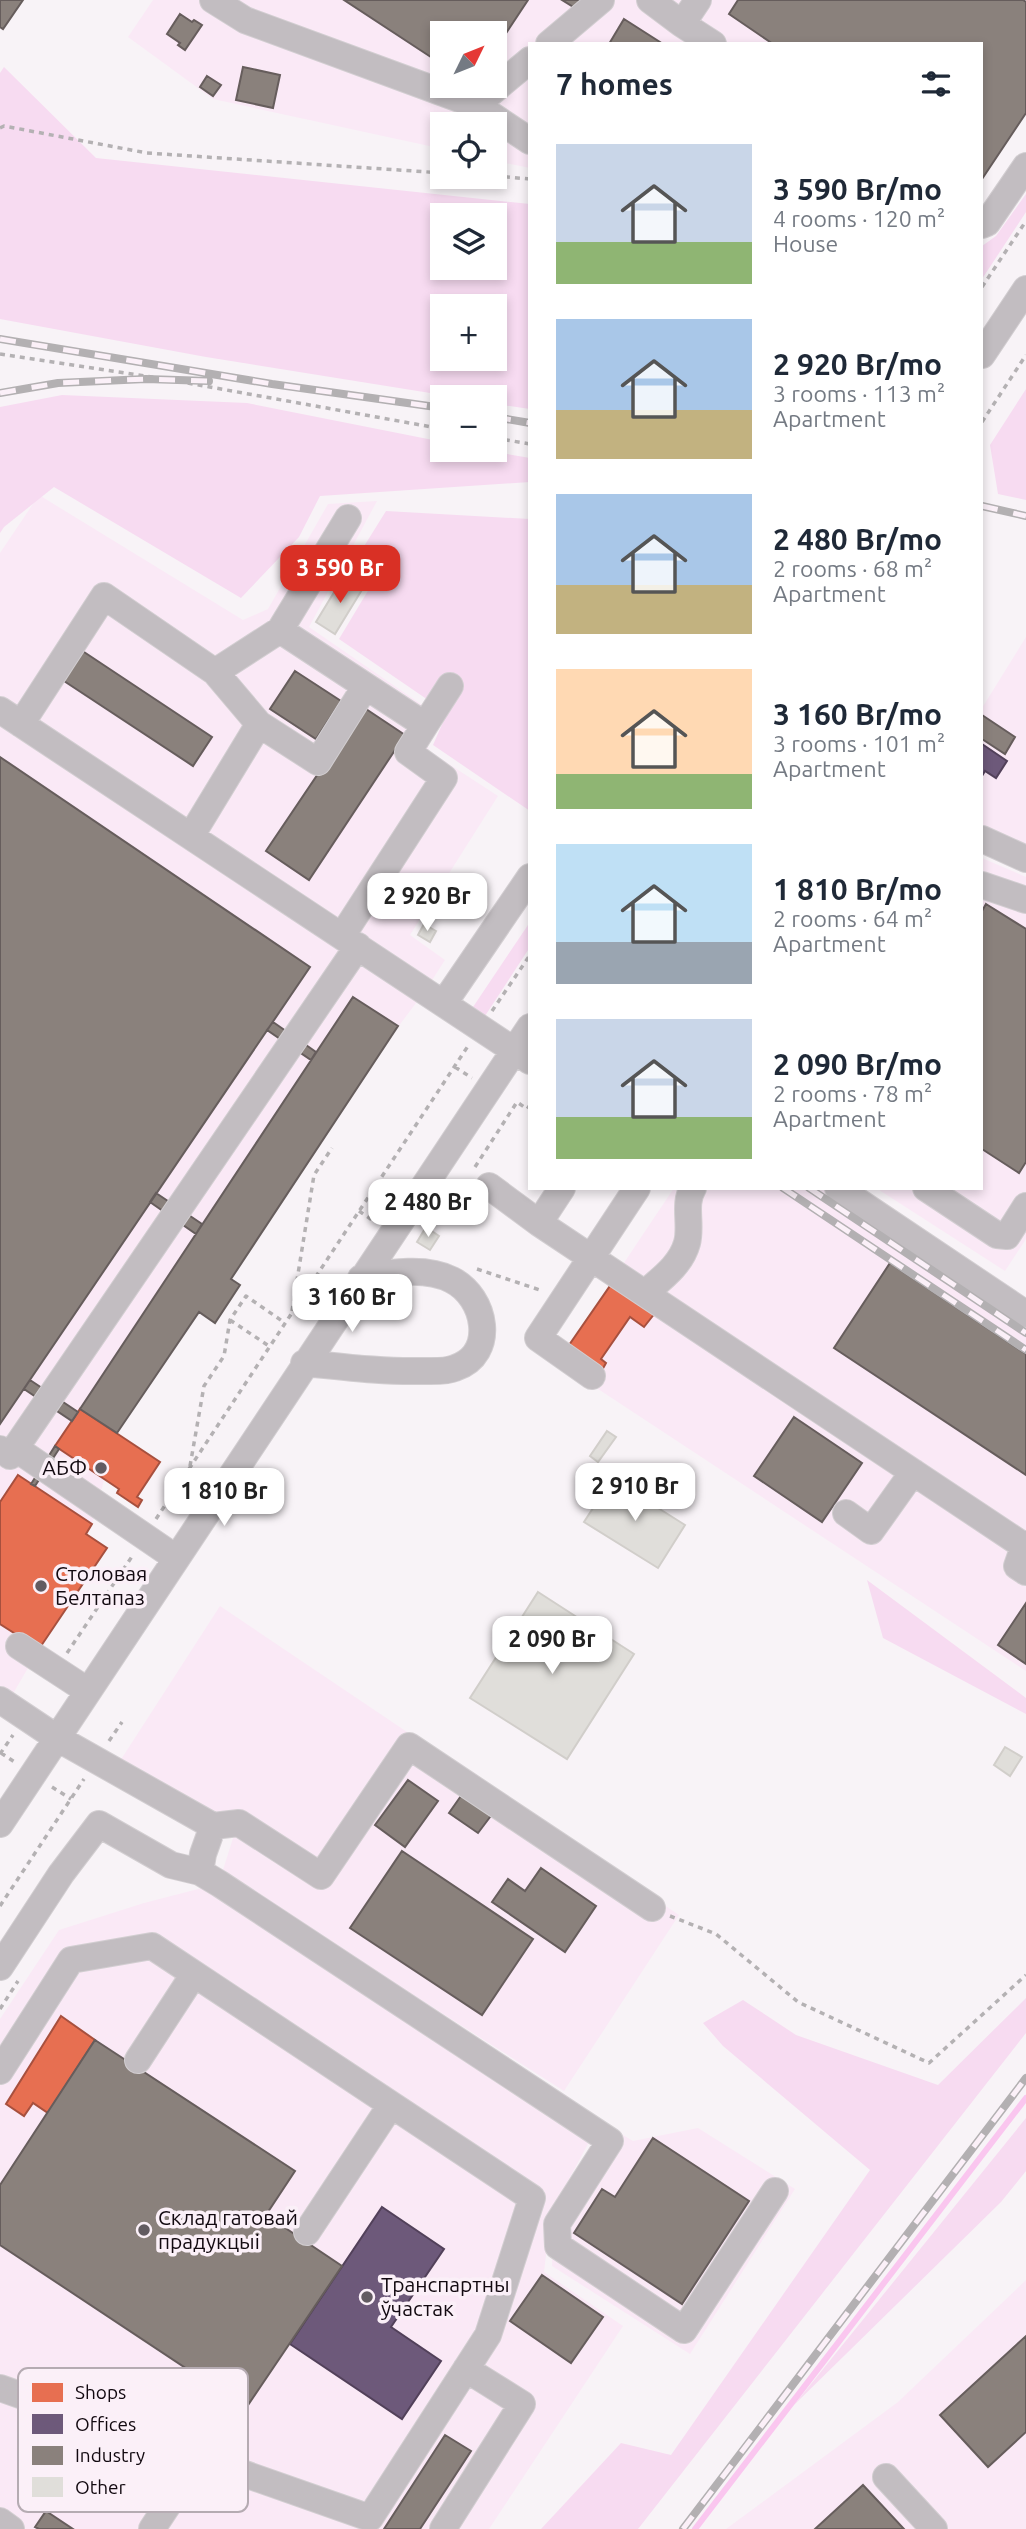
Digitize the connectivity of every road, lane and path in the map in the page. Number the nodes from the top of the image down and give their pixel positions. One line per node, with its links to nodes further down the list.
1 (214, 0): 9 (street)
2 (601, 0): 6 (street)
3 (650, 0): 5 (street)
4 (698, 0): 5 (street)
5 (682, 23): 7 (street)
6 (551, 42)
7 (710, 42)
8 (528, 62): 9 (street)
9 (476, 106): 11 (street)
10 (0, 128): 13 (path)
11 (528, 140)
12 (1026, 166): 17 (street)
13 (430, 172)
14 (507, 177): 15 (path)
15 (528, 179)
16 (1026, 221): 18 (path)
17 (983, 225)
18 (983, 286)
19 (1026, 289): 21 (street)
20 (0, 354): 24 (path)
21 (983, 354)
22 (1026, 355): 23 (path)
23 (983, 420)
24 (430, 427)
25 (507, 440): 26 (path)
26 (528, 444)
27 (348, 518): 28 (street)
28 (280, 630): 29 (street); 31 (street)
29 (215, 672): 32 (street); 33 (street)
30 (450, 686): 34 (street)
31 (365, 687): 33 (street); 34 (street)
32 (10, 717): 35 (street)
33 (259, 724): 35 (street)
34 (425, 725): 41 (street)
35 (191, 836): 41 (street)
36 (983, 839): 37 (street)
37 (1026, 859)
38 (528, 880): 43 (street)
39 (983, 885): 40 (street)
40 (1026, 900)
41 (350, 941): 43 (street); 70 (street)
42 (528, 958): 44 (path)
43 (444, 1003): 44 (street)
44 (480, 1029): 46 (street); 55 (path)
45 (528, 1034): 46 (street)
46 (522, 1056): 60 (street)
47 (332, 1148): 63 (path)
48 (489, 1186): 57 (street)
49 (561, 1190): 57 (street)
50 (636, 1190): 58 (street)
51 (693, 1190): 61 (street)
52 (841, 1190): 64 (street)
53 (929, 1190): 54 (street)
54 (1026, 1206)
55 (359, 1211): 56 (path); 63 (path)
56 (376, 1222)
57 (540, 1223): 58 (street)
58 (590, 1256): 61 (street); 62 (street)
59 (474, 1267): 62 (path)
60 (361, 1278): 68 (street); 68 (street)
61 (645, 1293): 72 (street)
62 (563, 1298): 69 (street)
63 (292, 1313): 66 (path)
64 (1026, 1314)
65 (230, 1320): 66 (path); 67 (path); 71 (path)
66 (285, 1323): 67 (path)
67 (270, 1346): 71 (path)
68 (304, 1363): 76 (street)
69 (592, 1376)
70 (8, 1449): 74 (street)
71 (190, 1468): 74 (path)
72 (914, 1472): 73 (street); 75 (street)
73 (846, 1513)
74 (144, 1537): 76 (street); 78 (path)
75 (1025, 1554)
76 (176, 1558): 79 (street)
77 (19, 1646): 78 (street)
78 (56, 1670): 79 (street)
79 (88, 1691): 82 (street)
80 (0, 1700): 82 (street)
81 (122, 1722): 83 (path)
82 (57, 1738): 83 (street); 84 (street)
83 (97, 1760): 85 (street); 87 (path)
84 (0, 1824)
85 (212, 1826): 86 (street); 88 (street)
86 (200, 1872): 89 (street); 95 (street)
87 (0, 1906)
88 (652, 1908): 91 (path)
89 (0, 1967)
90 (194, 1974): 92 (street); 93 (street); 94 (street)
91 (1026, 1975)
92 (138, 2060)
93 (0, 2071)
94 (391, 2105): 96 (street); 97 (street)
95 (775, 2191)
96 (307, 2232)
97 (466, 2369): 100 (street); 104 (street)
98 (0, 2388): 99 (street)
99 (18, 2394)
100 (248, 2475)
101 (886, 2477): 105 (street)
102 (0, 2521): 103 (street)
103 (11, 2529)
104 (443, 2529)
105 (933, 2529)

